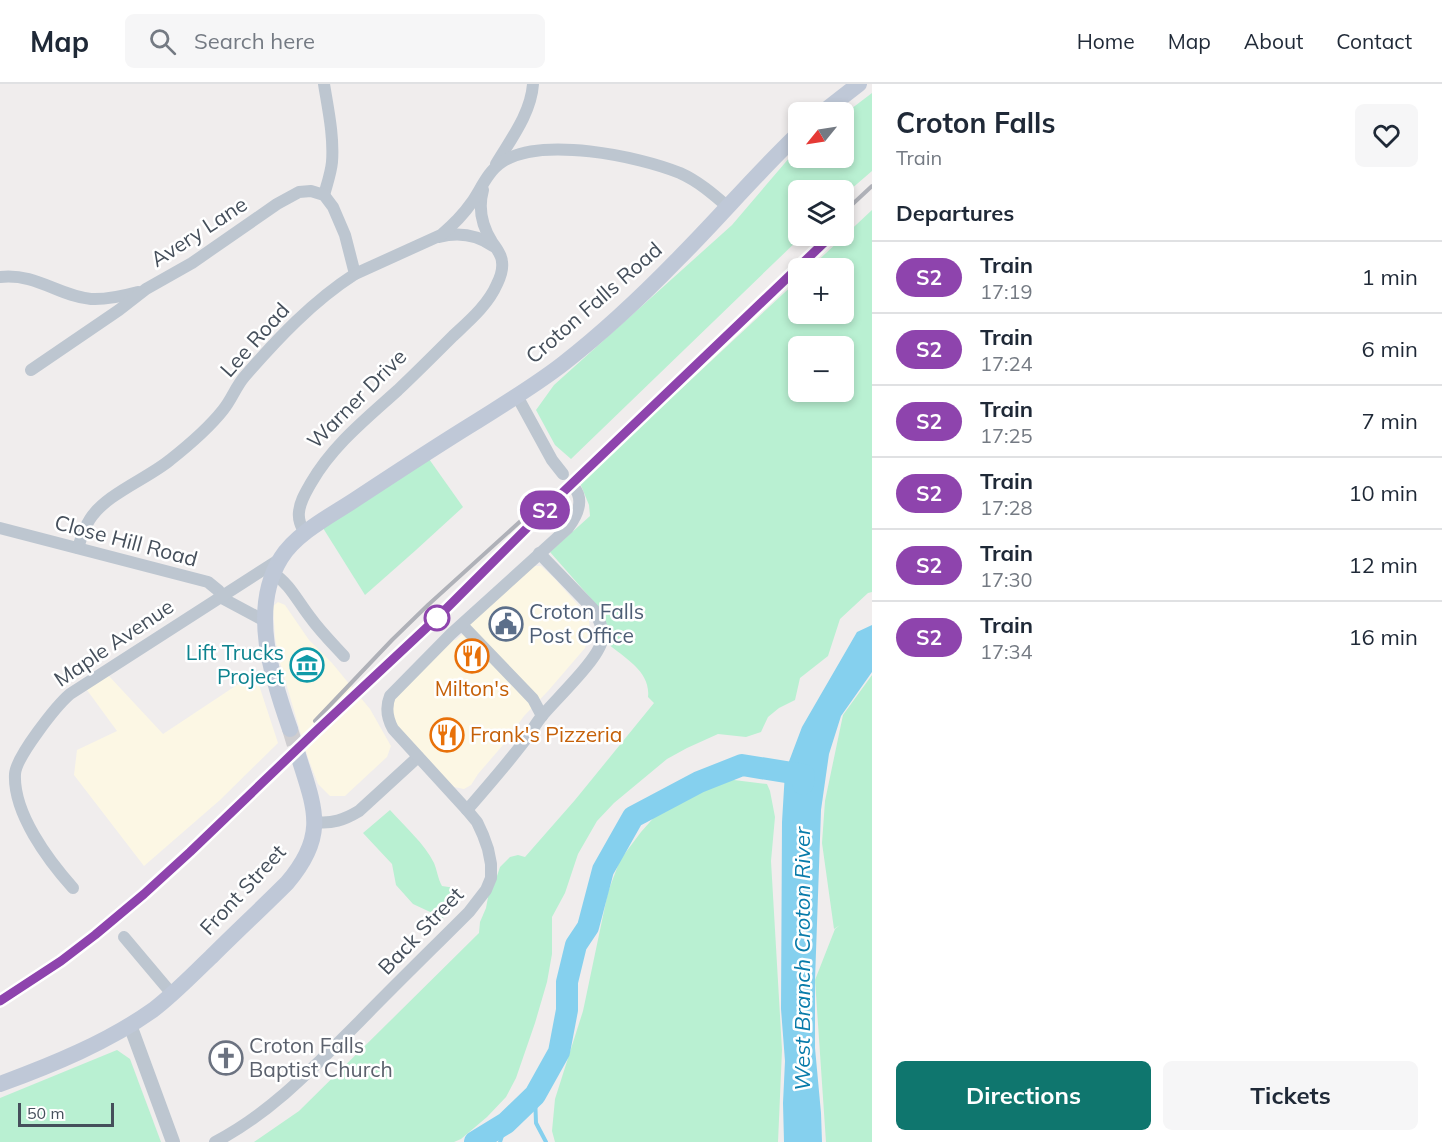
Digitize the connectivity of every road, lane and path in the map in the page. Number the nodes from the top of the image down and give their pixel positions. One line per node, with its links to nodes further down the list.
1 (324, 84): 8 (street)
2 (533, 84): 6 (street, Lee Road)
3 (860, 84): 4 (main road)
4 (836, 102)
5 (788, 144): 9 (main road, Croton Falls Road)
6 (493, 170): 7 (street, Lee Road); 9 (street)
7 (484, 183): 10 (street, Lee Road); 11 (street, Warner Drive)
8 (324, 195): 12 (street); 14 (street, Avery Lane)
9 (728, 207): 16 (main road, Croton Falls Road)
10 (429, 240): 11 (street); 12 (street, Lee Road)
11 (499, 252): 20 (street, Warner Drive)
12 (355, 274): 21 (street, Lee Road)
13 (0, 277): 14 (street)
14 (146, 289): 15 (street, Avery Lane)
15 (31, 370)
16 (517, 396): 17 (street); 20 (main road, Croton Falls Road)
17 (563, 474)
18 (574, 487): 22 (street)
19 (0, 528): 21 (street, Close Hill Road)
20 (305, 534): 23 (main road)
21 (78, 548): 24 (street, Close Hill Road)
22 (539, 553): 26 (street); 28 (street)
23 (277, 566): 24 (street, Maple Avenue); 25 (main road); 27 (street)
24 (220, 597): 25 (street, Close Hill Road); 34 (street, Maple Avenue)
25 (265, 621): 29 (main road)
26 (462, 625): 28 (street); 31 (street)
27 (344, 656)
28 (542, 716): 32 (street)
29 (290, 729)
30 (297, 755): 33 (main road)
31 (418, 757): 32 (street, Back Street); 33 (street)
32 (467, 810): 40 (street, Back Street)
33 (315, 822): 36 (main road, Front Street)
34 (73, 888)
35 (124, 937): 36 (street)
36 (172, 994): 37 (main road, Front Street)
37 (130, 1025): 38 (main road, Front Street); 39 (street)
38 (0, 1084)
39 (173, 1142)
40 (215, 1142)

